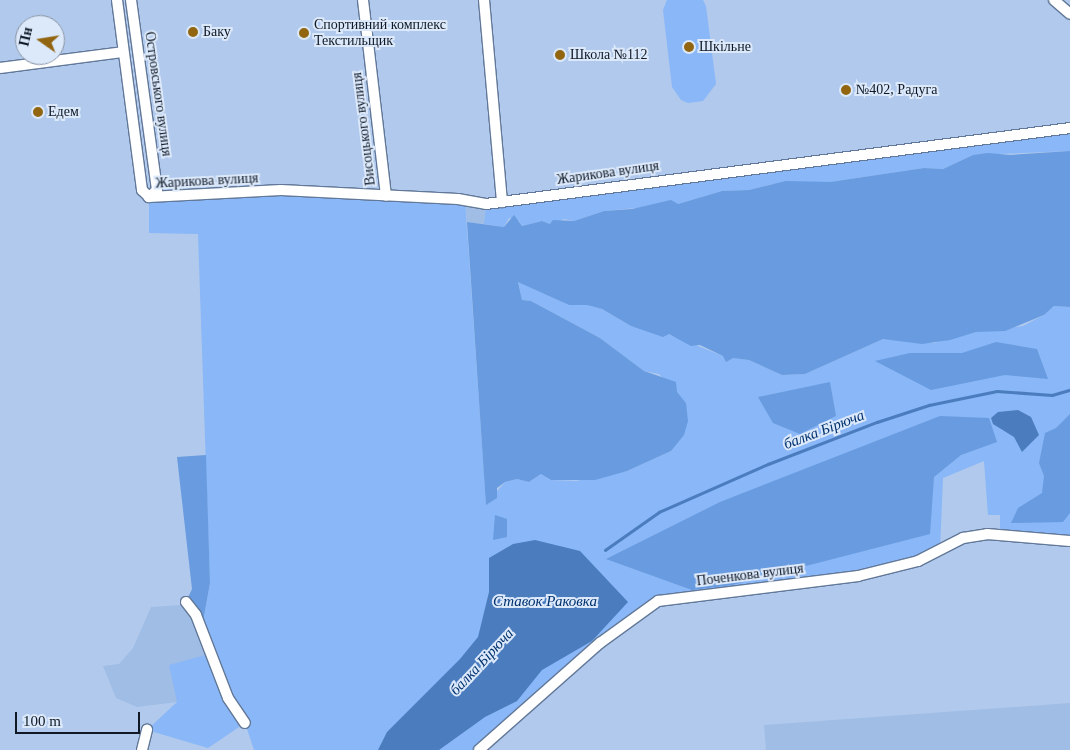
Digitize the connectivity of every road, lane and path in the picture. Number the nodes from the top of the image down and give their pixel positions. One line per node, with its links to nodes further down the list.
1 (117, 0): 7 (street, Островського вулиця)
2 (131, 0): 11 (street, Островського вулиця)
3 (362, 0): 10 (street, Висоцького вулиця)
4 (484, 0): 12 (street)
5 (1054, 0): 6 (street)
6 (1070, 14)
7 (123, 52): 8 (street); 11 (street, Островського вулиця)
8 (0, 68)
9 (1070, 128): 12 (street, Жарикова вулиця)
10 (386, 196): 11 (street, Жарикова вулиця); 12 (street, Жарикова вулиця)
11 (149, 197)
12 (502, 202)
13 (1070, 541): 18 (street, Поченкова вулиця)
14 (186, 602): 15 (street)
15 (245, 723)
16 (147, 730): 17 (street)
17 (142, 750)
18 (479, 750)

